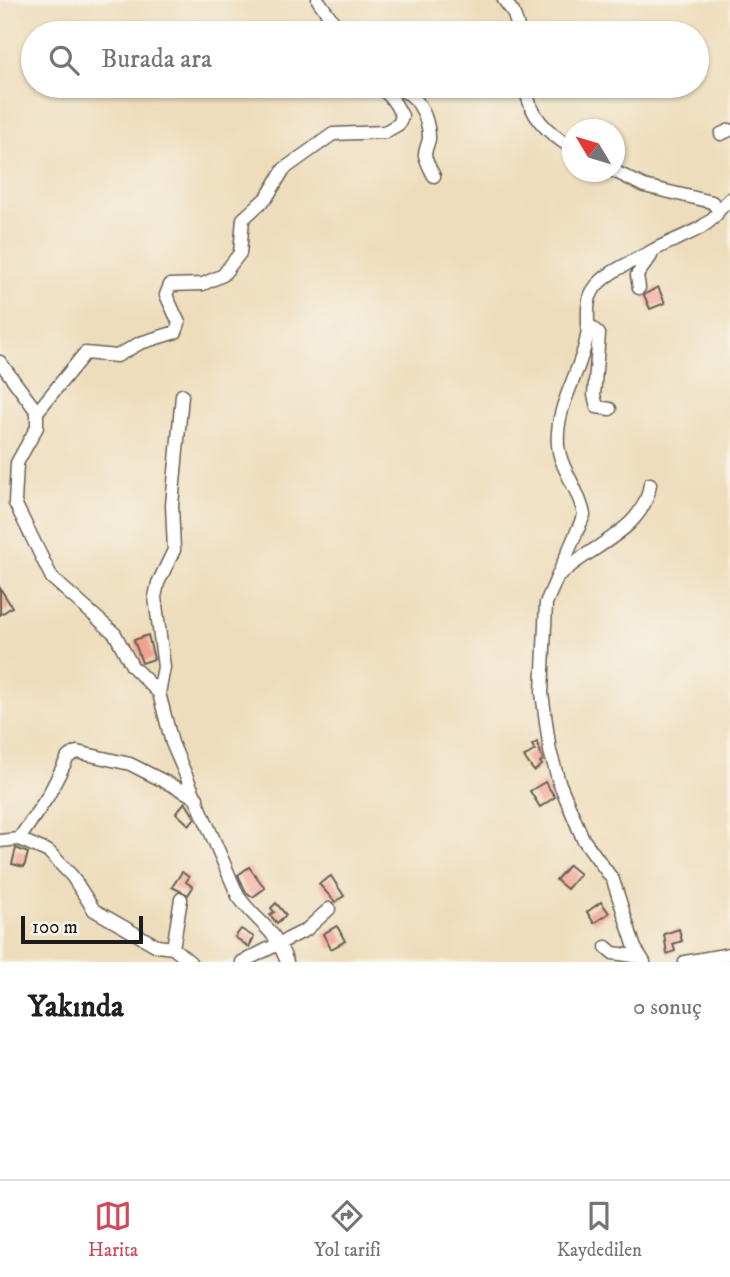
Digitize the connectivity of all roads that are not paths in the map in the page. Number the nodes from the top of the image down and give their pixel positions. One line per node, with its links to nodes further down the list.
1 (318, 0): 3 (street)
2 (504, 0): 4 (street)
3 (333, 21)
4 (516, 21)
5 (391, 98): 19 (street)
6 (416, 98): 9 (street)
7 (529, 98): 8 (street)
8 (562, 141)
9 (434, 176)
10 (625, 176): 12 (street)
11 (730, 199): 12 (street)
12 (719, 210): 13 (street)
13 (654, 250): 14 (street); 15 (street)
14 (639, 288)
15 (588, 324): 18 (street); 21 (street)
16 (0, 362): 19 (street)
17 (182, 395): 22 (street)
18 (610, 409)
19 (37, 412): 22 (street)
20 (650, 484): 21 (street)
21 (559, 576): 32 (street)
22 (159, 693): 23 (street)
23 (197, 798): 24 (street); 28 (street)
24 (19, 839): 25 (street); 30 (street)
25 (0, 841)
26 (181, 899): 30 (street)
27 (329, 909): 28 (street)
28 (279, 942): 34 (street); 35 (street)
29 (606, 947): 32 (street)
30 (173, 948): 33 (street)
31 (730, 954): 36 (street)
32 (643, 960)
33 (190, 962)
34 (242, 962)
35 (287, 962)
36 (685, 962)

